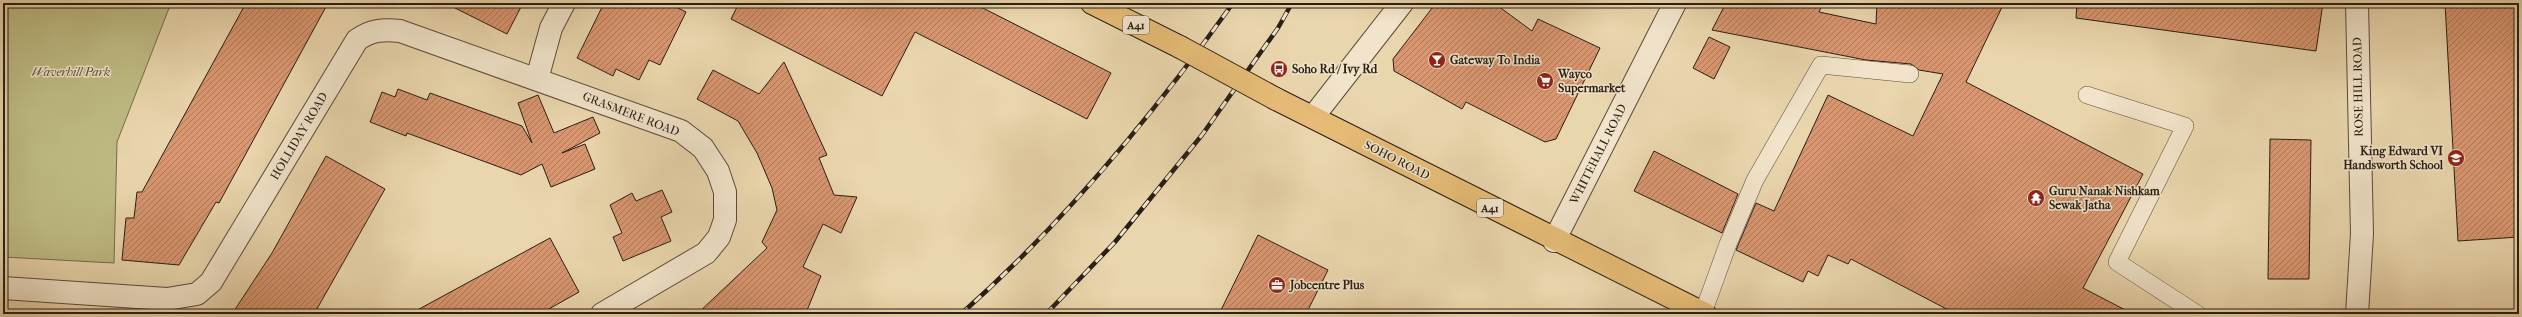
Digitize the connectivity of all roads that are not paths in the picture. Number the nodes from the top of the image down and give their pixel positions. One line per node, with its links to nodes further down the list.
1 (564, 3): 7 (street)
2 (1092, 3): 9 (highway, SOHO ROAD / A41, bridge)
3 (1402, 3): 9 (street)
4 (1675, 3): 10 (street, WHITEHALL ROAD)
5 (2357, 3): 15 (street, ROSE HILL ROAD)
6 (1910, 74): 13 (lane)
7 (537, 79): 11 (street, HOLLIDAY ROAD); 12 (street, GRASMERE ROAD)
8 (2087, 95): 14 (lane)
9 (1312, 117): 10 (highway, SOHO ROAD / A41)
10 (1554, 240): 13 (highway, SOHO ROAD / A41)
11 (3, 288)
12 (602, 314)
13 (1704, 314)
14 (2196, 314)
15 (2357, 314)

